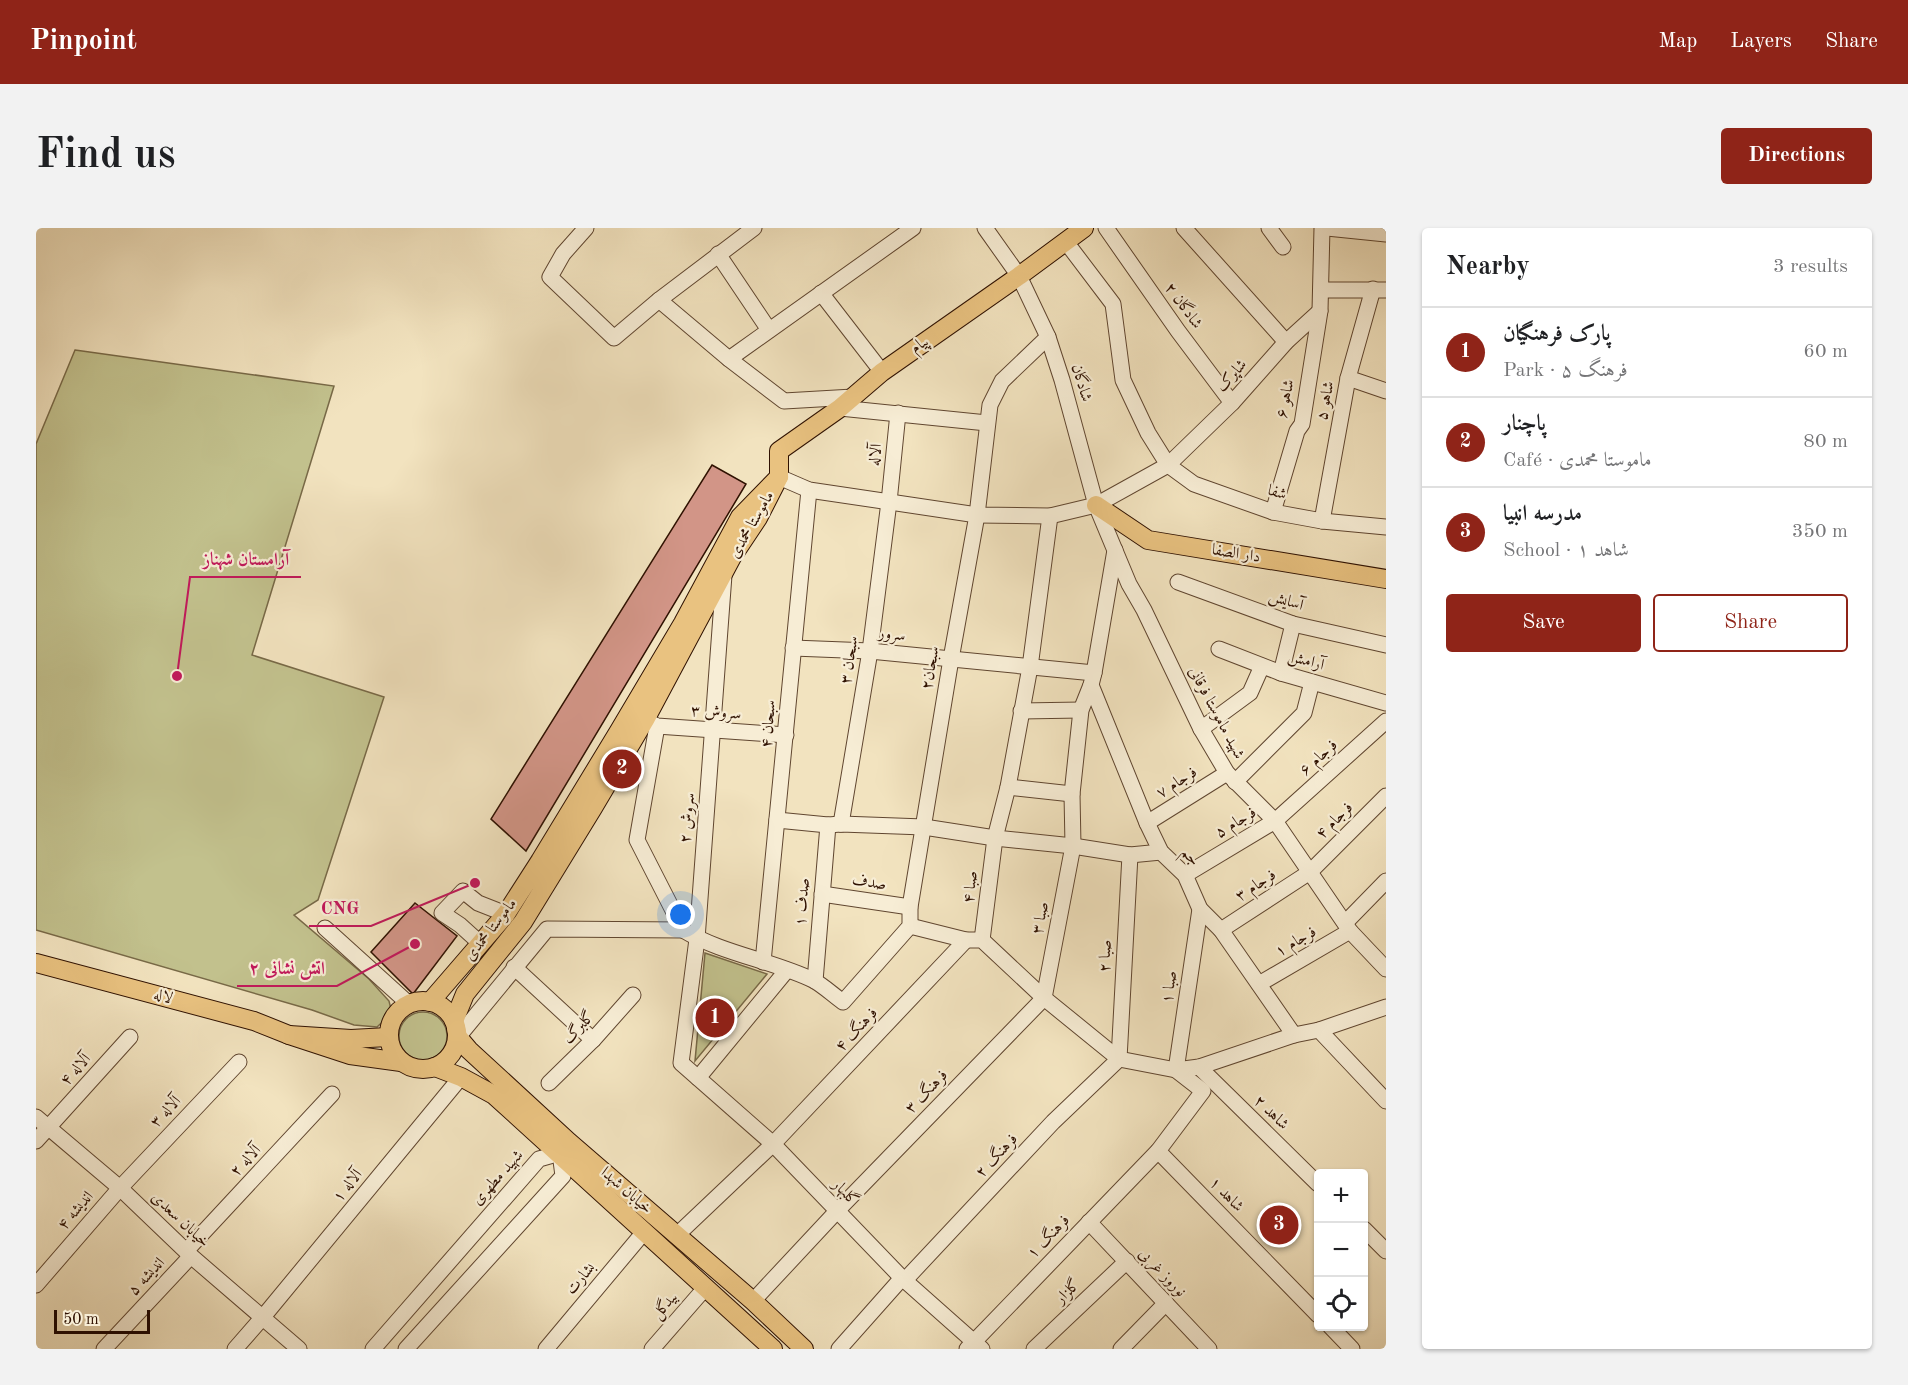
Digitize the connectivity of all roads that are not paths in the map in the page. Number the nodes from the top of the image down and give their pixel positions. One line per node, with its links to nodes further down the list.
1 (586, 228): 19 (street)
2 (754, 228): 14 (street)
3 (913, 228): 18 (street)
4 (985, 228): 15 (street, شادگان)
5 (1084, 228): 12 (main road, پیام)
6 (1106, 228): 29 (street, شادگان ۲)
7 (1184, 228): 23 (street)
8 (1269, 228): 13 (street)
9 (1322, 228): 16 (street, شاهو ۶)
10 (1327, 228): 11 (street)
11 (1386, 234)
12 (1066, 242): 15 (main road, پیام); 32 (street)
13 (1283, 247)
14 (718, 255): 19 (street); 21 (street)
15 (1019, 276): 22 (street, شادگان); 25 (main road, پیام)
16 (1322, 290): 17 (street); 20 (street, شاهو ۶)
17 (1380, 290): 26 (street, شاهو ۵)
18 (821, 293): 21 (street); 25 (street)
19 (659, 300): 24 (street)
20 (1320, 311): 23 (street, شاپرک); 37 (street, شاهو ۶)
21 (769, 330): 24 (street)
22 (1048, 337): 31 (street, سبحان۲); 36 (street, شادگان)
23 (1286, 342): 29 (street, شاپرک)
24 (729, 359): 28 (street)
25 (882, 372): 28 (main road, پیام)
26 (1348, 378): 27 (street); 40 (street, شاهو ۵)
27 (1386, 391)
28 (846, 402): 30 (street); 33 (main road, پیام)
29 (1232, 403): 32 (street, شاپرک)
30 (898, 413): 31 (street); 35 (street, آلاله)
31 (987, 423): 38 (street, سبحان۲)
32 (1168, 465): 36 (street, شاپرک); 37 (street, شفا)
33 (779, 477): 34 (street, شاپرک); 43 (main road, ماموستا محمدی); 84 (main road, ماموستا محمدی)
34 (809, 490): 35 (street, شاپرک); 48 (street, سبحان ۴)
35 (889, 502): 38 (street, شاپرک); 50 (street, سبحان ۳)
36 (1096, 505): 39 (street, شاپرک); 42 (street, شهید ماموستا فرقانی); 44 (main road, دار الصفا)
37 (1273, 512): 40 (street, شفا)
38 (978, 515): 39 (street, شاپرک); 51 (street, سبحان۲)
39 (1050, 516): 53 (street, صبا ۴)
40 (1322, 521): 41 (street, شفا)
41 (1386, 527)
42 (1115, 550): 55 (street, صبا ۳); 62 (street, شهید ماموستا فرقانی)
43 (724, 574): 61 (main road, ماموستا محمدی); 63 (street, سروش ۲)
44 (1386, 579)
45 (1178, 582): 46 (street, آسایش)
46 (1293, 624): 47 (street, آسایش); 54 (street)
47 (1386, 645)
48 (793, 648): 50 (street, سرور); 64 (street, سبحان ۴)
49 (1219, 649): 52 (street, آرامش)
50 (870, 651): 51 (street, سرور); 72 (street, سبحان ۳)
51 (951, 659): 53 (street, سرور); 73 (street, سبحان۲)
52 (1262, 666): 54 (street, آرامش); 62 (street)
53 (1030, 667): 55 (street, سرور); 59 (street, صبا ۴)
54 (1281, 673): 56 (street, آرامش)
55 (1093, 679): 58 (street, صبا ۳); 71 (street, جم)
56 (1312, 682): 57 (street, آرامش); 65 (street, فرجام ۷)
57 (1386, 703)
58 (1081, 710): 59 (street); 67 (street, صبا ۳)
59 (1021, 711): 66 (street, صبا ۴)
60 (1386, 721): 70 (street, فرجام ۶)
61 (651, 723): 63 (street, سروش ۳); 88 (street); 106 (main road, ماموستا محمدی)
62 (1201, 729): 65 (street, شهید ماموستا فرقانی)
63 (713, 731): 64 (street, سروش ۳); 90 (street, سروش ۲)
64 (786, 735): 69 (street, سبحان ۴)
65 (1231, 777): 70 (street, شهید ماموستا فرقانی); 71 (street, فرجام ۷)
66 (1008, 787): 67 (street); 74 (street, صبا ۴)
67 (1072, 794): 75 (street, صبا ۳)
68 (1386, 796): 78 (street, فرجام ۴)
69 (777, 820): 72 (street); 94 (street, سبحان ۴)
70 (1275, 821): 78 (street, شهید ماموستا فرقانی); 79 (street, فرجام ۵)
71 (1147, 823): 76 (street, جم)
72 (834, 825): 73 (street); 81 (street, صدف ۱)
73 (924, 827): 74 (street); 82 (street, سبحان۲)
74 (995, 838): 75 (street); 92 (street, صبا ۴)
75 (1073, 846): 77 (street); 102 (street, صبا ۳)
76 (1161, 852): 77 (street); 79 (street, جم)
77 (1130, 855): 113 (street, صبا ۲)
78 (1310, 872): 86 (street, شهید ماموستا فرقانی); 89 (street, فرجام ۳)
79 (1185, 875): 83 (street, جم)
80 (1386, 881): 86 (street, فرجام ۱)
81 (822, 894): 82 (street, صدف); 99 (street, صدف ۱)
82 (910, 907): 85 (street, سبحان۲)
83 (1200, 909): 89 (street, جم); 119 (street, صبا ۱)
84 (506, 914): 93 (main road, ماموستا محمدی); 93 (street)
85 (910, 926): 91 (street); 99 (street)
86 (1347, 927): 97 (street, شهید ماموستا فرقانی); 100 (street, فرجام ۱)
87 (325, 928): 104 (street)
88 (682, 930): 90 (street); 96 (street)
89 (1221, 930): 100 (street, جم)
90 (697, 939): 94 (street); 116 (street, سروش ۲)
91 (966, 940): 92 (street); 127 (street, فرهنگ ۴)
92 (982, 940): 102 (street)
93 (481, 944): 103 (main road, ماموستا محمدی)
94 (763, 962): 98 (street)
95 (36, 963): 108 (main road, لاله)
96 (514, 967): 106 (street); 112 (street)
97 (1386, 969)
98 (787, 970): 99 (street); 121 (street)
99 (815, 981)
100 (1259, 984): 109 (street, جم)
101 (633, 995): 112 (street, گلبرگ)
102 (1044, 998): 113 (street); 132 (street, فرهنگ ۳)
103 (430, 1002): 104 (main road); 106 (main road)
104 (409, 1004): 111 (main road)
105 (1386, 1007): 107 (street)
106 (456, 1028): 117 (main road); 128 (main road, خیابان شهدا)
107 (1319, 1030): 109 (street); 124 (street)
108 (289, 1035): 111 (main road); 115 (main road)
109 (1294, 1035): 118 (street)
110 (130, 1037): 125 (street, آلاله ۴)
111 (388, 1037): 115 (main road)
112 (593, 1040): 122 (street, گلبرگ)
113 (1119, 1059): 119 (street); 140 (street, فرهنگ ۲)
114 (239, 1062): 131 (street, آلاله ۳)
115 (401, 1062): 117 (main road)
116 (681, 1063): 121 (street, گلبهار)
117 (435, 1067): 120 (main road, خیابان شهدا)
118 (1199, 1067): 119 (street); 130 (street, شاهد ۲)
119 (1176, 1070): 129 (street, فرهنگ ۱)
120 (461, 1077): 128 (main road, خیابان شهدا); 146 (street, آلاله ۱)
121 (698, 1078): 127 (street, گلبهار)
122 (549, 1083)
123 (332, 1094): 138 (street, آلاله ۲)
124 (1386, 1101)
125 (42, 1122): 126 (street, آلاله ۴); 131 (street, خیابان سعدی)
126 (36, 1141)
127 (773, 1144): 132 (street, گلبهار); 136 (street, فرهنگ ۴)
128 (564, 1147): 134 (main road, خیابان شهدا); 136 (main road, خیابان شهدا); 152 (street, شهید مطهری); 153 (street)
129 (1158, 1151): 133 (street, فرهنگ ۱); 145 (street, شاهد ۱)
130 (1314, 1180)
131 (120, 1188): 138 (street, خیابان سعدی); 141 (street, اندیشه ۴)
132 (837, 1211): 140 (street, گلبهار); 143 (street, فرهنگ ۳)
133 (1089, 1222): 139 (street, نوروز غربی); 148 (street, فرهنگ ۱)
134 (644, 1232): 142 (main road, خیابان شهدا); 154 (street, بشارت)
135 (1368, 1232): 137 (street)
136 (677, 1235): 143 (main road, خیابان شهدا)
137 (1386, 1251)
138 (189, 1254): 146 (street, خیابان سعدی); 149 (street, اندیشه ۵)
139 (1127, 1261): 144 (street, نوروز غربی); 159 (street, گلزار)
140 (904, 1279): 148 (street, گلبهار); 158 (street, فرهنگ ۲)
141 (36, 1285)
142 (706, 1287): 155 (street, بیدگل); 156 (main road, خیابان شهدا)
143 (753, 1301): 157 (main road, خیابان شهدا)
144 (1166, 1303): 160 (street); 161 (street, نوروز غربی)
145 (1314, 1311)
146 (263, 1317): 150 (street, آلاله ۱); 151 (street, خیابان سعدی)
147 (1335, 1331): 162 (street)
148 (974, 1347)
149 (105, 1349)
150 (235, 1349)
151 (299, 1349)
152 (373, 1349)
153 (406, 1349)
154 (546, 1349)
155 (652, 1349)
156 (773, 1349)
157 (804, 1349)
158 (839, 1349)
159 (1034, 1349)
160 (1121, 1349)
161 (1209, 1349)
162 (1352, 1349)

